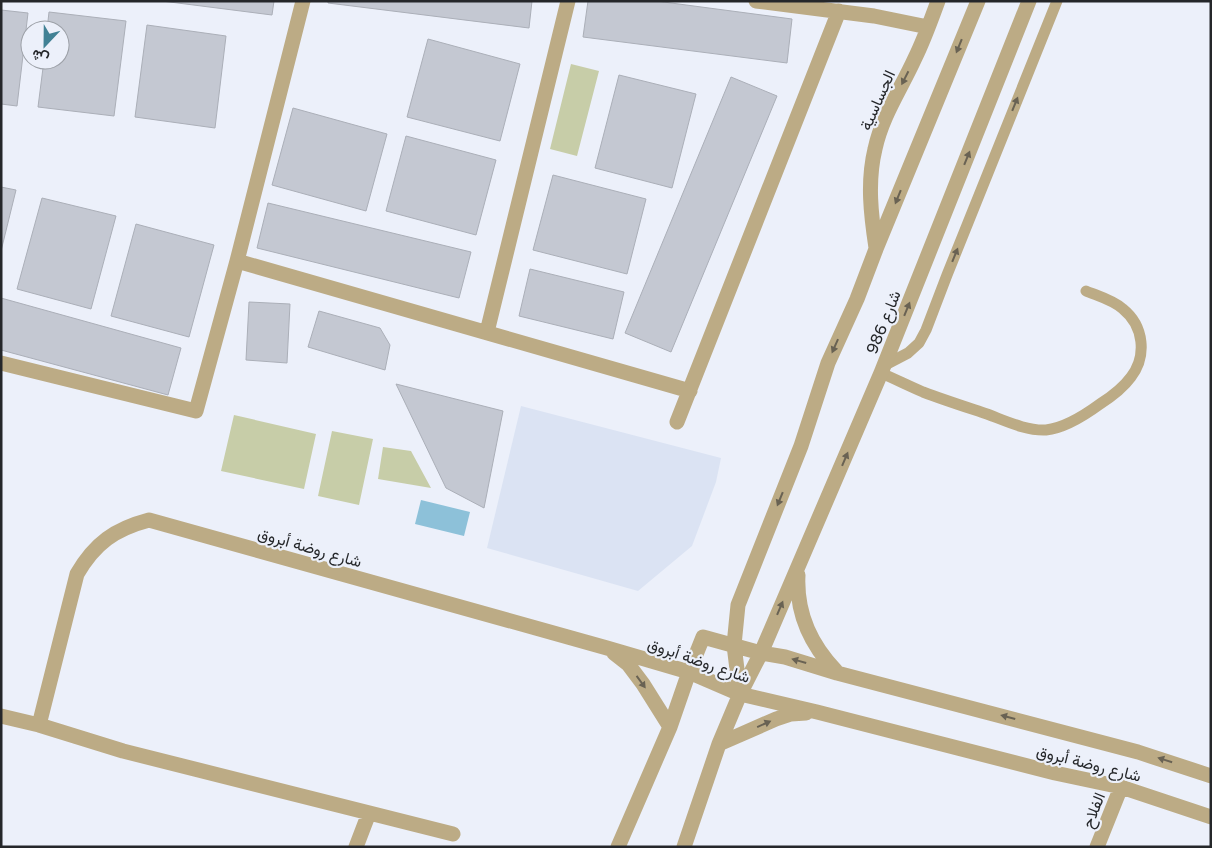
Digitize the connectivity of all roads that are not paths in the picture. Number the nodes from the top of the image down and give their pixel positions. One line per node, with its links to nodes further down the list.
1 (304, 1): 11 (street)
2 (568, 1): 13 (street)
3 (756, 1): 8 (street)
4 (938, 1): 9 (street, الجساسية)
5 (978, 1): 10 (street, شارع 986, one-way to 10)
6 (1029, 1): 15 (street, شارع 986, one-way to 6)
7 (1057, 1): 15 (lane, one-way to 7)
8 (839, 11): 9 (street); 16 (street)
9 (928, 27): 10 (street, الجساسية, one-way to 10)
10 (876, 249): 19 (street, شارع 986, one-way to 19)
11 (237, 261): 13 (street); 14 (street)
12 (1086, 291): 15 (lane)
13 (487, 332): 16 (street)
14 (1, 363)
15 (883, 369): 18 (street, شارع 986, one-way to 15)
16 (690, 391): 17 (street)
17 (677, 422)
18 (798, 567): 21 (street, شارع 986, one-way to 18); 23 (street)
19 (734, 645): 21 (street, شارع روضة أبروق); 22 (street, شارع روضة أبروق); 24 (street, شارع 986)
20 (607, 648): 22 (street, شارع روضة أبروق); 27 (street, شارع روضة أبروق); 28 (street, one-way to 28)
21 (761, 653): 23 (street, شارع روضة أبروق, one-way to 21); 24 (street, شارع 986)
22 (689, 672): 24 (street, شارع روضة أبروق); 28 (street)
23 (837, 672): 30 (street, شارع روضة أبروق, one-way to 23)
24 (740, 694): 25 (street, شارع روضة أبروق); 29 (street, شارع 986)
25 (818, 712): 29 (street, one-way to 25); 31 (street, شارع روضة أبروق)
26 (1, 716): 27 (street)
27 (39, 725): 32 (street)
28 (670, 727): 36 (street)
29 (720, 744): 37 (street, شارع 986)
30 (1211, 776)
31 (1121, 787): 33 (street, شارع روضة أبروق); 38 (street, الفلاح)
32 (369, 813): 34 (street); 35 (street)
33 (1211, 817)
34 (453, 834)
35 (356, 847)
36 (618, 847)
37 (684, 847)
38 (1097, 847)

